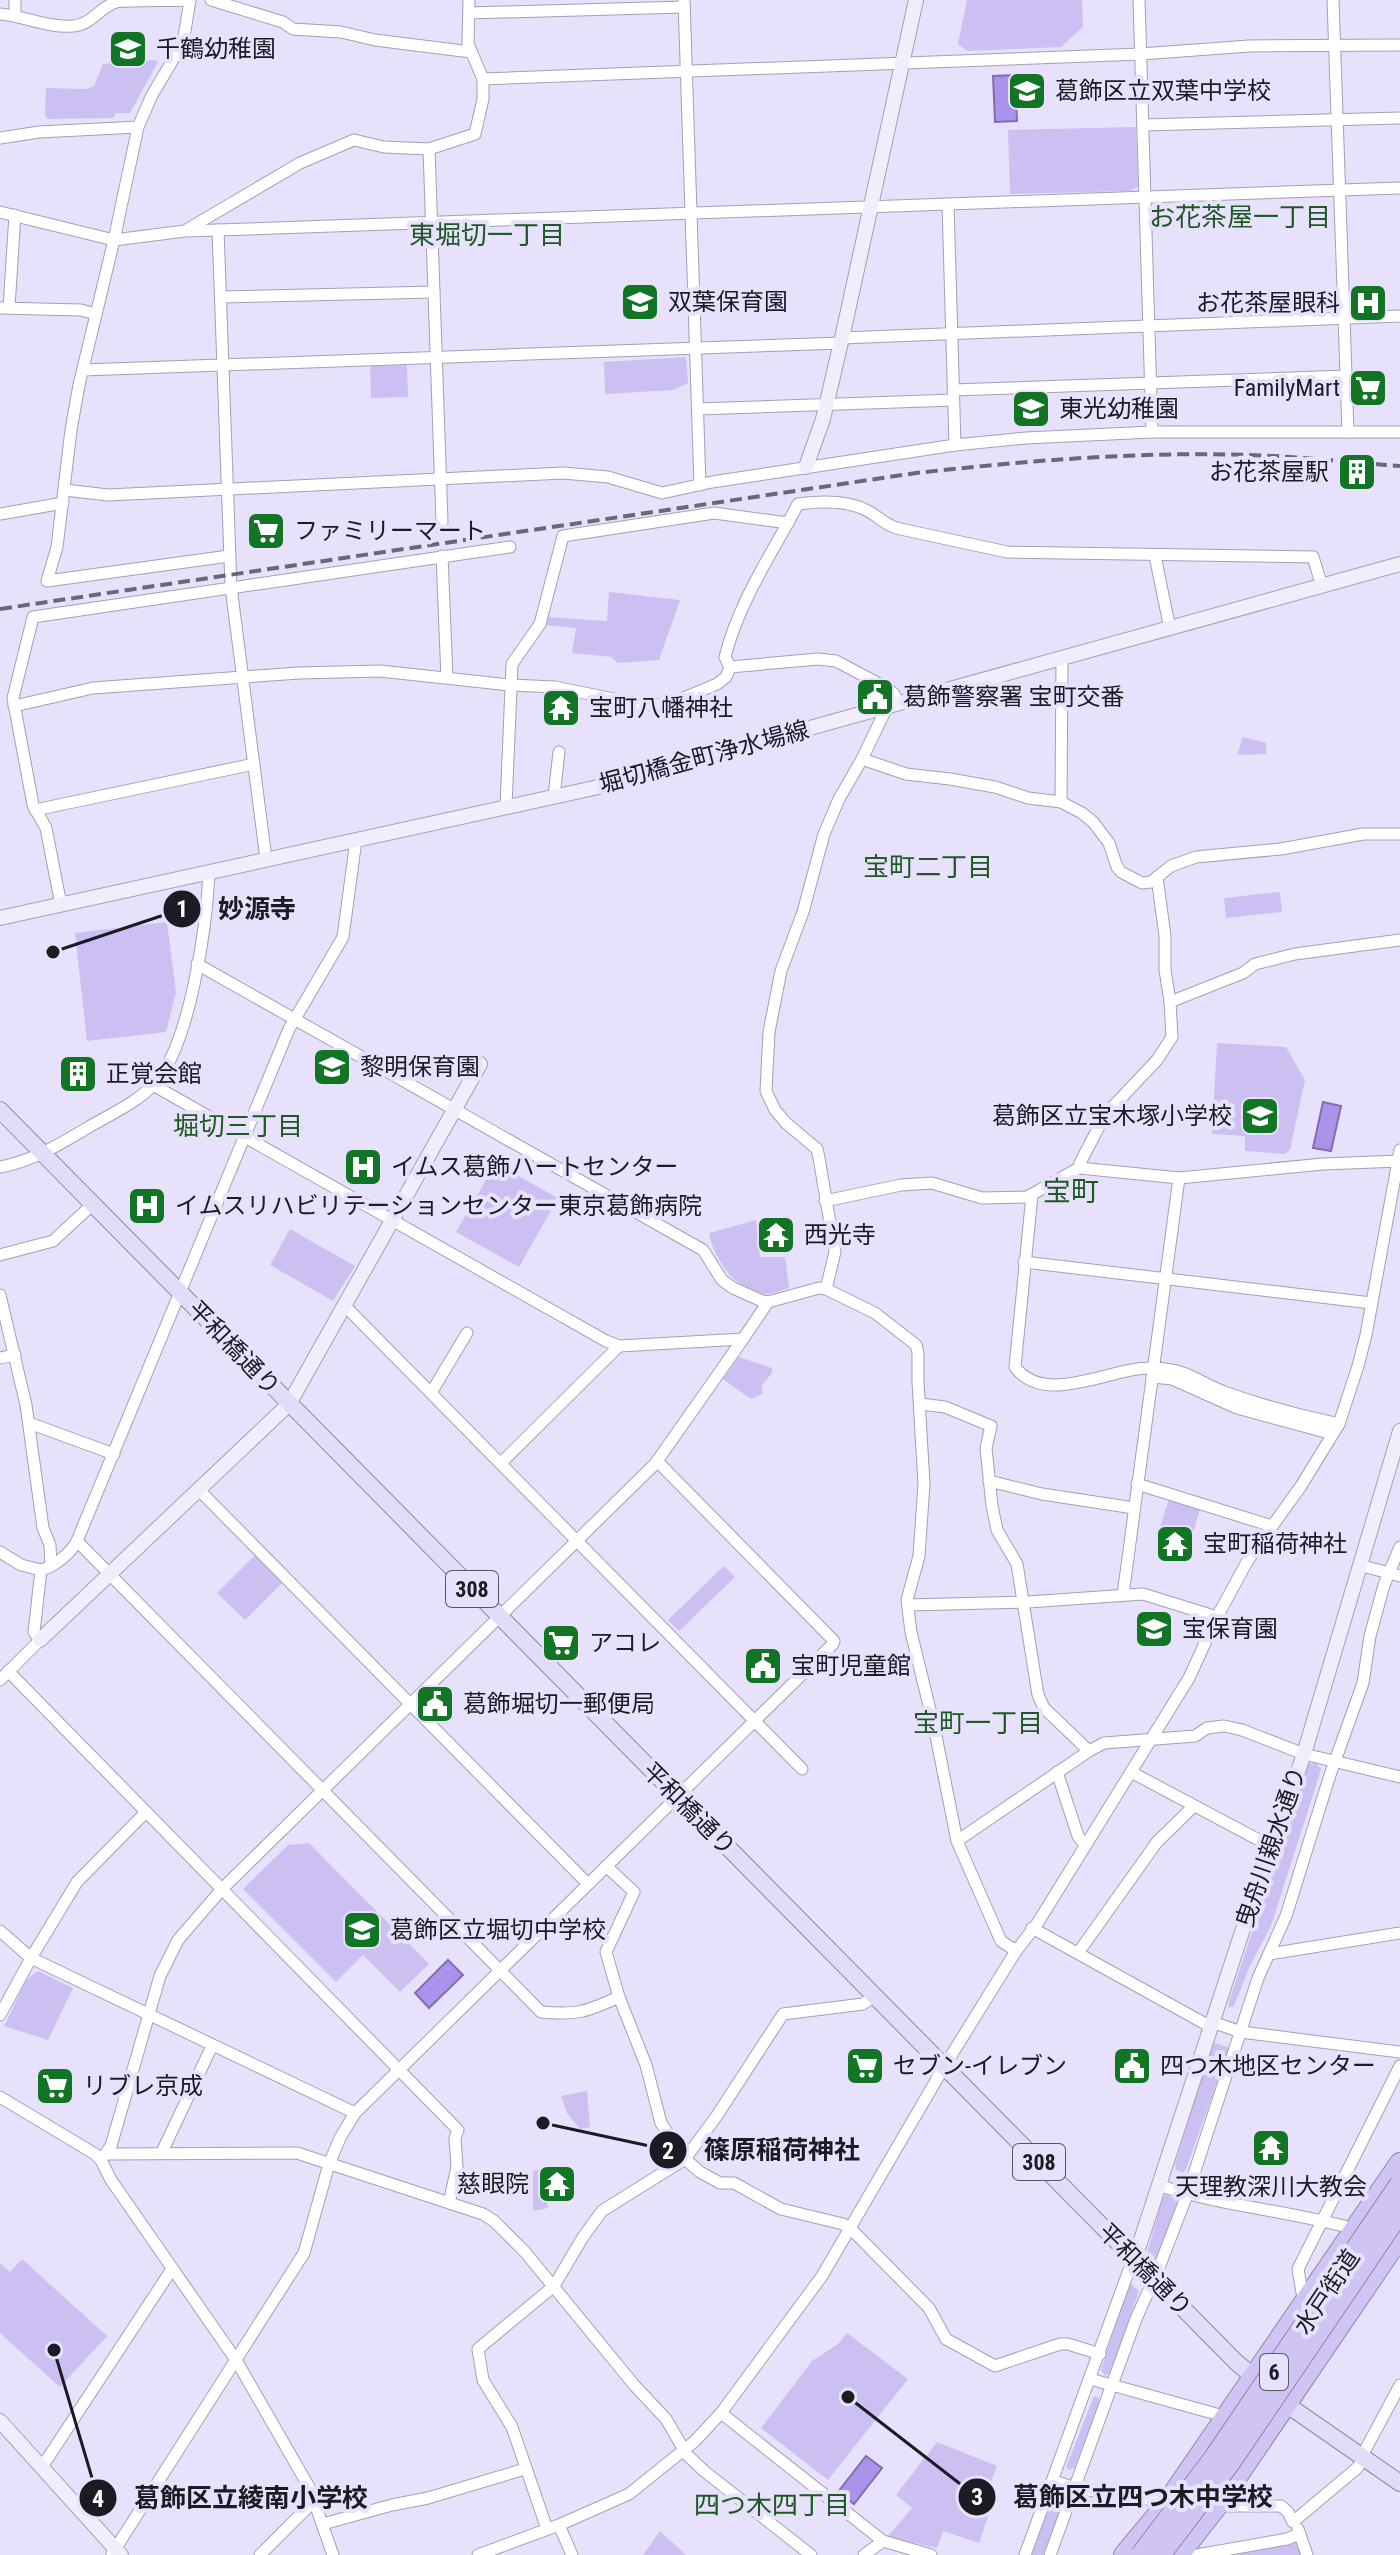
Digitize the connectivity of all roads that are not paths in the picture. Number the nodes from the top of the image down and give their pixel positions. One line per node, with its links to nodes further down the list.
1 (15, 0): 10 (street)
2 (190, 0): 10 (street); 21 (street)
3 (211, 0): 13 (street)
4 (916, 0): 15 (street)
5 (1139, 0): 14 (street)
6 (1333, 0): 11 (street)
7 (684, 3): 8 (street); 16 (street)
8 (469, 6): 13 (street)
9 (0, 14): 10 (street)
10 (15, 15)
11 (1335, 45): 12 (street); 14 (street); 19 (street)
12 (1400, 45)
13 (471, 52): 17 (street)
14 (1141, 54): 15 (street); 20 (street)
15 (902, 64): 16 (street); 28 (street)
16 (687, 71): 17 (street); 30 (street)
17 (483, 79): 23 (street)
18 (1400, 118): 19 (street)
19 (1338, 121): 20 (street); 25 (street)
20 (1143, 125): 26 (street)
21 (138, 127): 22 (street); 35 (street)
22 (0, 138)
23 (429, 149): 32 (street); 34 (street)
24 (1400, 188): 25 (street)
25 (1340, 190): 26 (street); 41 (street)
26 (1146, 198): 27 (street); 42 (street)
27 (948, 204): 28 (street); 43 (street)
28 (871, 208): 30 (street); 44 (street)
29 (0, 212): 31 (street)
30 (691, 214): 32 (street); 45 (street)
31 (15, 215): 35 (street); 38 (street)
32 (431, 222): 33 (street); 36 (street)
33 (218, 230): 34 (street); 37 (street)
34 (185, 231): 35 (street)
35 (114, 240): 39 (street)
36 (434, 292): 37 (street); 46 (street)
37 (221, 297): 47 (street)
38 (4, 307): 39 (street)
39 (96, 314): 48 (street)
40 (1400, 316): 41 (street)
41 (1344, 318): 42 (street); 49 (street)
42 (1148, 326): 43 (street); 50 (street)
43 (951, 333): 44 (street); 51 (street)
44 (842, 340): 45 (street); 52 (street)
45 (696, 349): 46 (street); 53 (street)
46 (436, 358): 47 (street); 59 (street)
47 (223, 366): 48 (street); 61 (street)
48 (83, 370): 62 (street)
49 (1347, 376): 50 (street); 55 (street)
50 (1150, 383): 51 (street); 54 (street)
51 (953, 395): 52 (street); 57 (street)
52 (826, 404): 53 (street); 58 (street)
53 (698, 409): 60 (street)
54 (1152, 432): 55 (street); 57 (street)
55 (1348, 432): 56 (street)
56 (1400, 432)
57 (955, 445): 58 (street)
58 (806, 467): 60 (street)
59 (440, 478): 60 (street); 61 (street); 64 (street)
60 (700, 485)
61 (228, 488): 62 (street); 67 (street)
62 (64, 497): 63 (street); 67 (street)
63 (0, 514)
64 (442, 522)
65 (788, 523): 69 (street); 75 (street); 78 (street)
66 (510, 547): 68 (street)
67 (229, 556): 72 (street)
68 (442, 556): 72 (street); 77 (street)
69 (1155, 556): 71 (street); 73 (street)
70 (1400, 564): 71 (street, 堀切橋金町浄水場線)
71 (1322, 586): 73 (street, 堀切橋金町浄水場線)
72 (231, 587): 76 (street); 79 (street)
73 (1170, 629): 74 (street, 堀切橋金町浄水場線)
74 (1062, 659): 80 (street, 堀切橋金町浄水場線); 85 (street)
75 (730, 667): 78 (street); 80 (street)
76 (242, 678): 77 (street); 79 (street); 83 (street)
77 (447, 678): 78 (street)
78 (510, 685): 86 (street)
79 (9, 700): 87 (street)
80 (893, 706): 82 (street); 84 (street, 堀切橋金町浄水場線)
81 (559, 752): 84 (street)
82 (862, 759): 85 (street); 110 (street)
83 (254, 764): 87 (street); 90 (street)
84 (554, 796): 86 (street, 堀切橋金町浄水場線)
85 (1061, 802): 92 (street)
86 (506, 807): 89 (street, 堀切橋金町浄水場線)
87 (35, 810): 93 (street)
88 (1400, 834): 92 (street)
89 (356, 840): 90 (street, 堀切橋金町浄水場線); 98 (street)
90 (266, 859): 91 (street, 堀切橋金町浄水場線)
91 (209, 872): 93 (street, 堀切橋金町浄水場線); 96 (street)
92 (1157, 877): 97 (street)
93 (61, 905): 94 (street, 堀切橋金町浄水場線)
94 (0, 918)
95 (1400, 940): 97 (street)
96 (197, 964): 98 (street); 100 (street)
97 (1170, 1002): 107 (street)
98 (294, 1020): 102 (street); 103 (street)
99 (480, 1064): 102 (street)
100 (153, 1085): 103 (street); 104 (street)
101 (0, 1110): 104 (main road, 平和橋通り / 308)
102 (454, 1110): 112 (street); 119 (street)
103 (244, 1138): 112 (street); 117 (street)
104 (44, 1154): 106 (street); 111 (main road, 平和橋通り / 308)
105 (1399, 1157): 108 (street); 120 (street)
106 (0, 1167)
107 (1079, 1168): 108 (street); 109 (street)
108 (1179, 1178): 115 (street)
109 (1032, 1195): 110 (street); 114 (street)
110 (825, 1201): 116 (street)
111 (94, 1203): 113 (street); 117 (main road, 平和橋通り / 308)
112 (392, 1220): 121 (street); 124 (street)
113 (0, 1255)
114 (1024, 1262): 115 (street); 127 (street)
115 (1165, 1280): 120 (street); 127 (street)
116 (826, 1289): 119 (street); 130 (street)
117 (180, 1292): 129 (main road, 平和橋通り / 308); 134 (street)
118 (0, 1295): 125 (street)
119 (768, 1302): 123 (street)
120 (1371, 1303): 132 (street)
121 (344, 1305): 128 (street); 129 (street)
122 (467, 1333): 128 (street)
123 (743, 1339): 124 (street); 135 (street)
124 (619, 1346): 136 (street)
125 (15, 1355): 126 (street); 131 (street)
126 (0, 1358)
127 (1153, 1372): 132 (street); 138 (street)
128 (431, 1393): 136 (street)
129 (289, 1404): 139 (street); 153 (main road, 平和橋通り / 308)
130 (920, 1404): 137 (street); 152 (street)
131 (29, 1423): 134 (street); 147 (street)
132 (1336, 1429): 141 (street)
133 (1400, 1431): 146 (street, 曳舟川親水通り)
134 (114, 1454): 142 (street)
135 (657, 1461): 143 (street); 158 (street)
136 (502, 1462): 143 (street)
137 (989, 1481): 140 (street); 151 (street)
138 (1137, 1484): 140 (street); 141 (street)
139 (198, 1489): 149 (street); 157 (street)
140 (1134, 1508): 150 (street)
141 (1272, 1526): 154 (street)
142 (77, 1541): 147 (street); 149 (street)
143 (577, 1541): 153 (street); 158 (street)
144 (1400, 1547): 148 (street)
145 (0, 1552): 147 (street)
146 (1359, 1565): 148 (street); 161 (street, 曳舟川親水通り)
147 (46, 1568): 155 (street)
148 (1394, 1574): 162 (street)
149 (109, 1575): 155 (street); 167 (street)
150 (1123, 1595): 151 (street); 154 (street)
151 (1023, 1601): 152 (street); 160 (street)
152 (908, 1605): 171 (street)
153 (499, 1616): 157 (street); 168 (main road, 平和橋通り / 308)
154 (1217, 1617): 159 (street)
155 (40, 1640): 156 (street)
156 (4, 1675): 170 (street)
157 (411, 1705): 167 (street); 175 (street)
158 (754, 1720): 163 (street); 168 (street)
159 (1149, 1740): 160 (street); 161 (street); 165 (street)
160 (1089, 1751): 164 (street)
161 (1304, 1754): 162 (street); 173 (street, 曳舟川親水通り)
162 (1336, 1760): 166 (street); 182 (street)
163 (802, 1769)
164 (1057, 1772): 171 (street); 172 (street)
165 (1131, 1772): 169 (street); 172 (street)
166 (1400, 1777)
167 (322, 1791): 176 (street); 184 (street)
168 (676, 1796): 174 (street); 185 (main road, 平和橋通り / 308)
169 (1194, 1806): 173 (street); 181 (street)
170 (146, 1812): 176 (street); 183 (street)
171 (957, 1841): 180 (street)
172 (1085, 1845): 177 (street)
173 (1272, 1847): 189 (street, 曳舟川親水通り)
174 (606, 1866): 175 (street); 186 (street)
175 (588, 1884): 184 (street)
176 (222, 1889): 188 (street); 195 (street)
177 (1032, 1928): 180 (street); 181 (street)
178 (0, 1931): 183 (street)
179 (1400, 1933): 182 (street)
180 (1016, 1951): 194 (street)
181 (1078, 1953): 189 (street)
182 (1269, 1954): 190 (street)
183 (31, 1958): 187 (street); 188 (street)
184 (499, 1971): 186 (street); 195 (street)
185 (874, 1996): 194 (main road, 平和橋通り / 308); 200 (street)
186 (619, 1997): 200 (street)
187 (0, 2015)
188 (147, 2015): 191 (street); 199 (street)
189 (1212, 2024): 190 (street); 204 (street, 曳舟川親水通り)
190 (1241, 2032): 192 (street); 205 (street)
191 (212, 2046): 197 (street); 198 (street)
192 (1400, 2052)
193 (1400, 2066): 208 (street)
194 (944, 2067): 209 (street); 212 (main road, 平和橋通り / 308)
195 (399, 2069): 197 (street); 206 (street)
196 (0, 2097): 199 (street)
197 (355, 2113): 202 (street)
198 (162, 2152): 199 (street); 202 (street)
199 (104, 2157): 213 (street)
200 (685, 2159): 209 (street); 215 (street)
201 (1400, 2163): 210 (highway)
202 (329, 2164): 206 (street); 218 (street)
203 (1400, 2184): 253 (highway, 水戸街道 / 6, bridge)
204 (1158, 2185): 205 (street); 212 (street, 曳舟川親水通り)
205 (1187, 2195): 208 (street); 214 (street)
206 (449, 2203): 215 (street)
207 (1400, 2212): 254 (highway, 水戸街道 / 6, bridge)
208 (1323, 2220): 210 (street); 216 (street)
209 (851, 2229): 217 (street); 224 (street)
210 (1355, 2229): 216 (highway)
211 (1399, 2240): 223 (highway)
212 (1133, 2259): 214 (main road, 平和橋通り / 308); 217 (street)
213 (172, 2269): 218 (street); 229 (street)
214 (1154, 2280): 219 (main road, 平和橋通り / 308); 221 (street)
215 (554, 2286): 227 (street); 230 (street)
216 (1304, 2304): 219 (highway)
217 (1100, 2354): 220 (street)
218 (236, 2360): 234 (street); 242 (street)
219 (1253, 2378): 223 (main road, 平和橋通り / 308); 225 (highway)
220 (1090, 2379): 221 (street); 231 (street)
221 (1112, 2385): 225 (street); 233 (street)
222 (1400, 2385): 228 (street)
223 (1286, 2404): 228 (main road, 平和橋通り / 308); 235 (highway)
224 (721, 2413): 227 (street); 241 (street)
225 (1227, 2417): 236 (highway)
226 (0, 2421): 229 (street)
227 (684, 2450): 239 (street); 247 (street)
228 (1364, 2457): 232 (main road, 平和橋通り / 308); 237 (street)
229 (42, 2467): 242 (street)
230 (525, 2469): 238 (street); 239 (street)
231 (1054, 2481): 233 (street); 250 (street)
232 (1400, 2483)
233 (1075, 2488): 236 (street); 251 (street)
234 (315, 2500): 238 (street); 243 (street)
235 (1217, 2506): 237 (street); 255 (highway)
236 (1164, 2507): 252 (highway)
237 (1293, 2522): 240 (street)
238 (323, 2524): 244 (street)
239 (553, 2527): 245 (street); 246 (street)
240 (1300, 2534): 256 (street); 257 (street)
241 (883, 2541): 248 (street); 249 (street)
242 (116, 2553)
243 (260, 2555)
244 (333, 2555)
245 (478, 2555)
246 (572, 2555)
247 (811, 2555)
248 (864, 2555)
249 (931, 2555)
250 (1025, 2555)
251 (1050, 2555)
252 (1124, 2555)
253 (1141, 2555)
254 (1160, 2555)
255 (1179, 2555)
256 (1197, 2555)
257 (1307, 2555)

